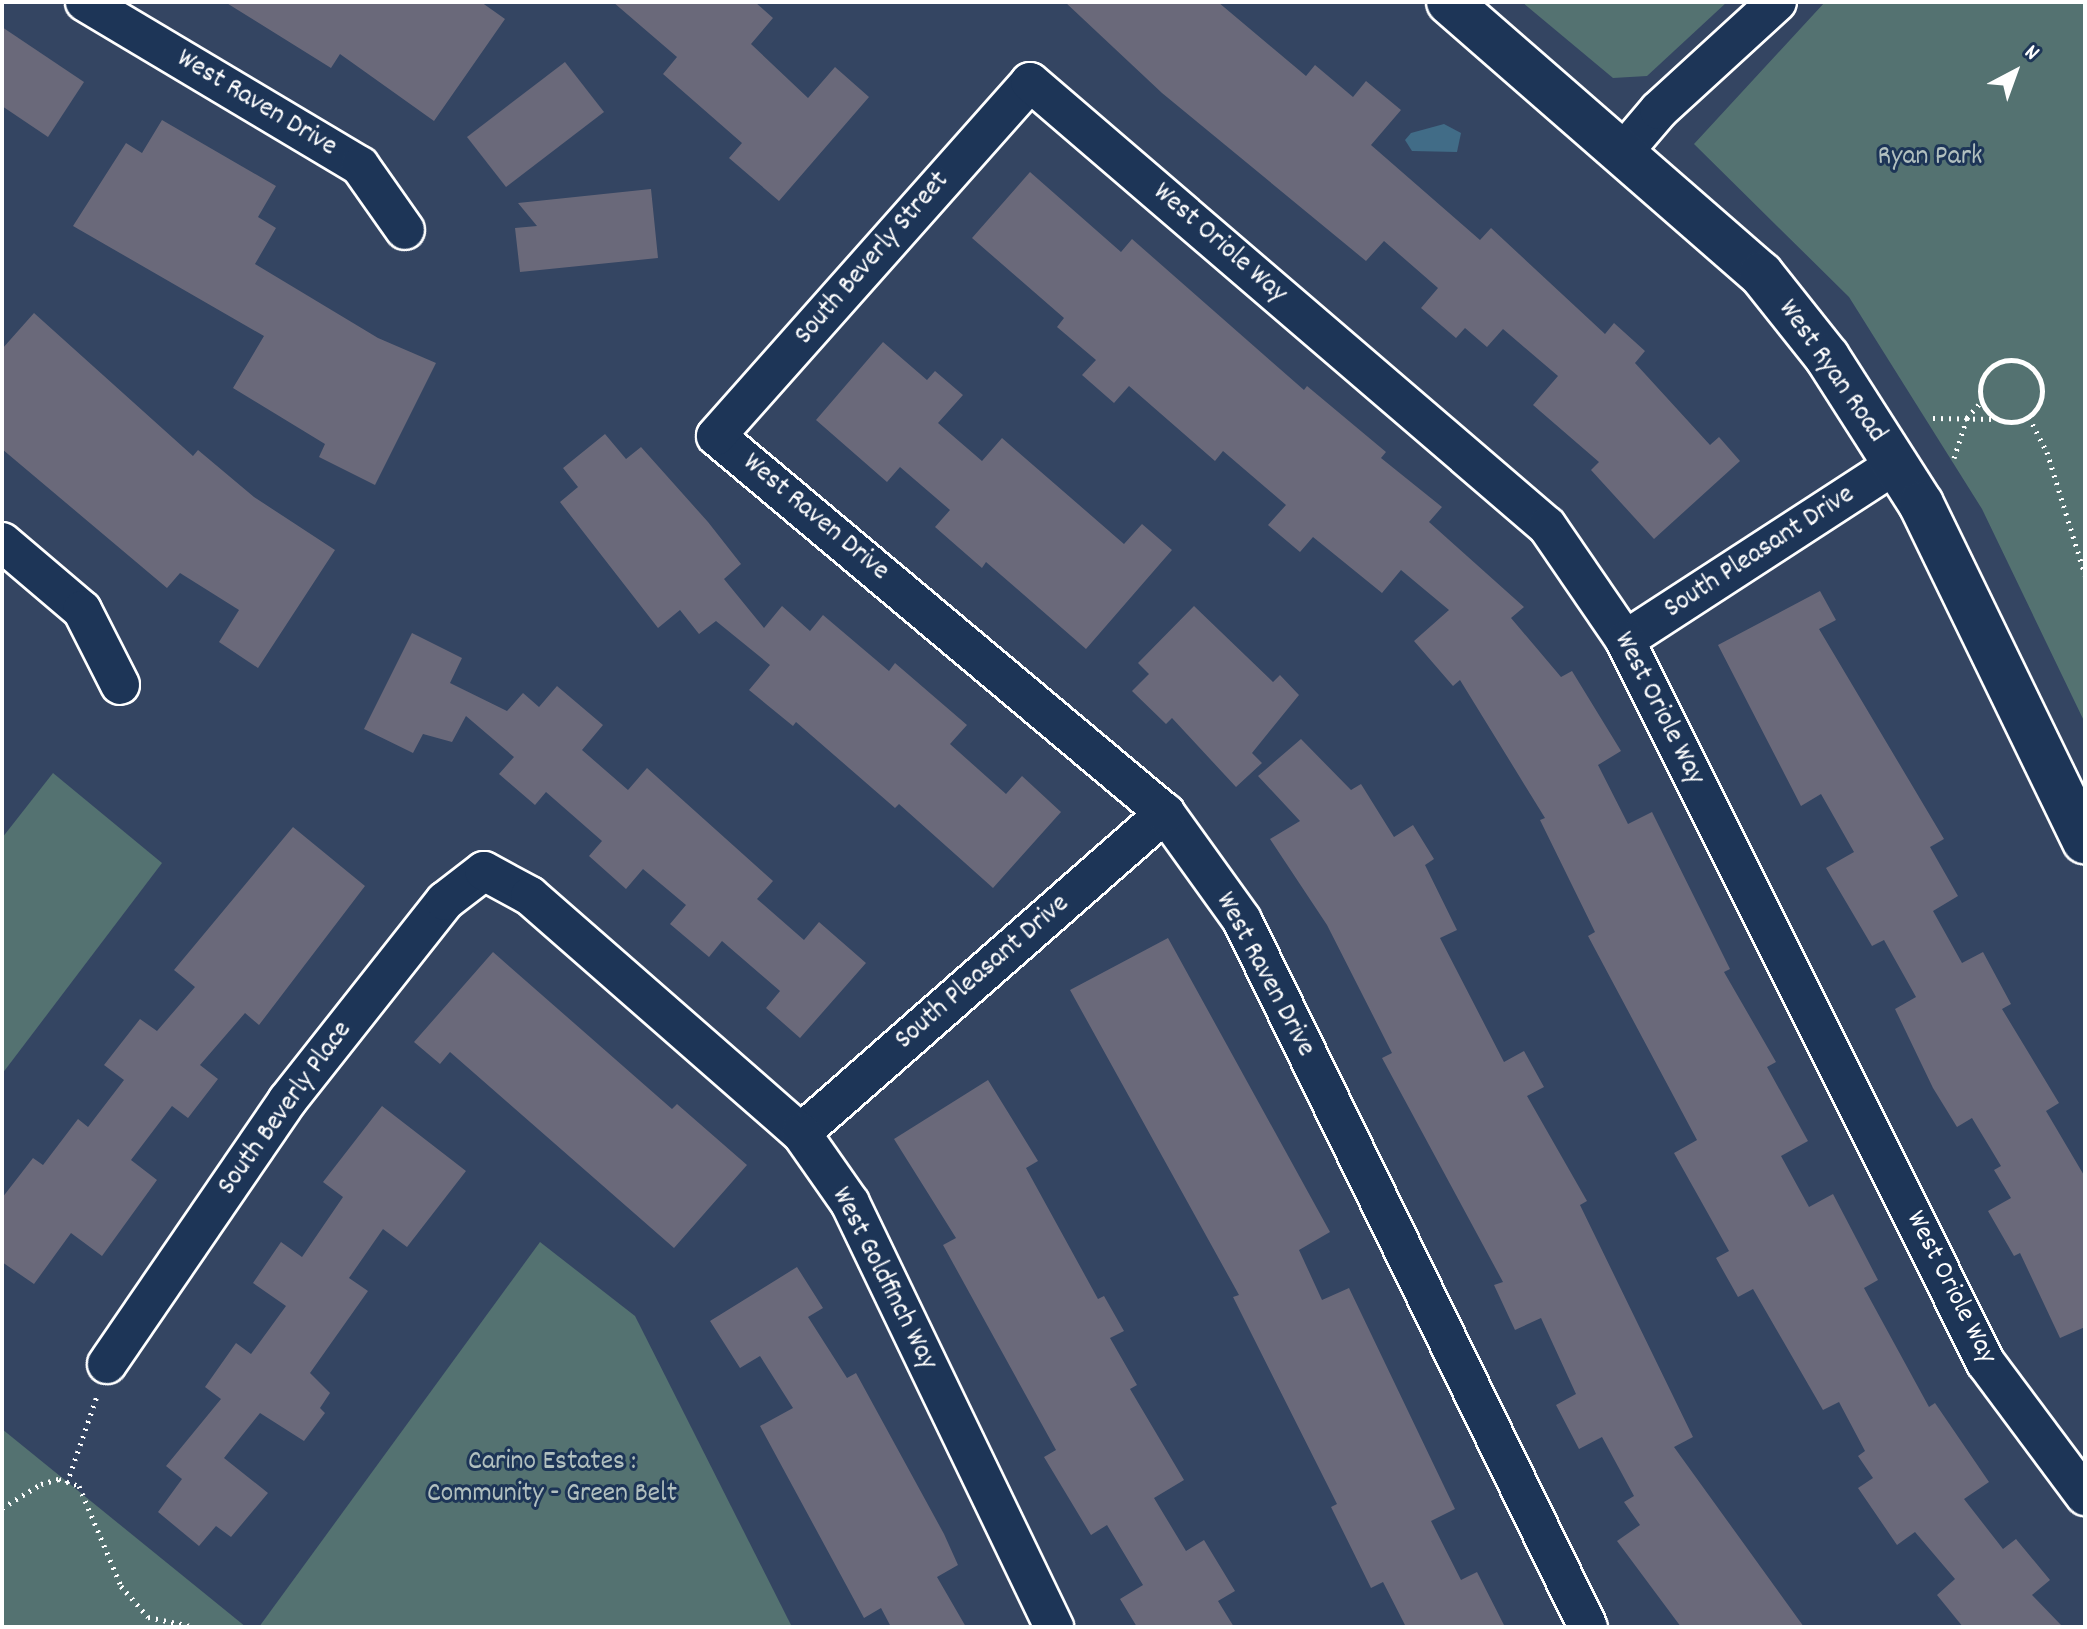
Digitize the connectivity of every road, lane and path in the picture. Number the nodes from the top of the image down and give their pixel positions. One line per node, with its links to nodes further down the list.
1 (85, 2): 6 (street, West Raven Drive)
2 (1449, 2): 5 (street, West Ryan Road)
3 (1777, 2): 5 (street)
4 (1030, 82): 12 (street, South Beverly Street); 17 (street, West Oriole Way)
5 (1625, 150): 14 (street, West Ryan Road)
6 (405, 230)
7 (1981, 402): 8 (path); 10 (path); 11 (path)
8 (2029, 417): 11 (path); 16 (path)
9 (1933, 418): 10 (path)
10 (1967, 418): 11 (path); 13 (path)
11 (1996, 419)
12 (716, 436): 19 (street, West Raven Drive)
13 (1954, 458)
14 (1894, 465): 17 (street, South Pleasant Drive); 20 (street, West Ryan Road)
15 (2, 542): 18 (street)
16 (2085, 575)
17 (1625, 640): 25 (street, West Oriole Way)
18 (120, 685)
19 (1165, 813): 22 (street, South Pleasant Drive); 29 (street, West Raven Drive)
20 (2085, 841)
21 (484, 871): 22 (street, West Goldfinch Way); 23 (street, South Beverly Place)
22 (801, 1133): 28 (street, West Goldfinch Way)
23 (107, 1364): 24 (path)
24 (67, 1483): 26 (path); 27 (path)
25 (2085, 1496)
26 (2, 1508)
27 (195, 1627)
28 (1054, 1627)
29 (1588, 1627)

